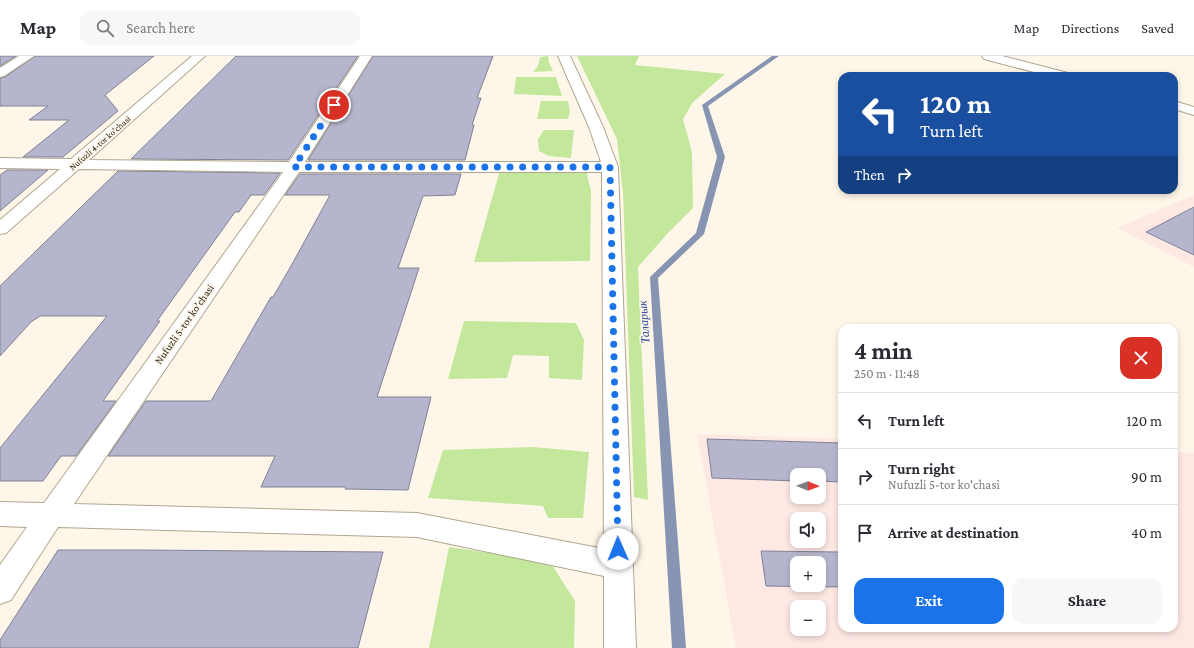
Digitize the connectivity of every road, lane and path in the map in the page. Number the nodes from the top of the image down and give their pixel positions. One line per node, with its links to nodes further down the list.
1 (28, 56): 7 (street)
2 (199, 56): 11 (street, Nufuzli 4-tor ko'chasi)
3 (366, 56): 12 (street, Nufuzli 5-tor ko'chasi)
4 (564, 56): 13 (street)
5 (988, 56): 6 (street)
6 (1049, 72)
7 (0, 73)
8 (1178, 106): 9 (street)
9 (1194, 110)
10 (0, 162): 11 (street)
11 (76, 164): 12 (street); 14 (street, Nufuzli 4-tor ko'chasi)
12 (294, 167): 13 (street); 16 (street, Nufuzli 5-tor ko'chasi)
13 (610, 167): 17 (street)
14 (0, 229)
15 (0, 514): 16 (street)
16 (50, 515): 17 (street); 18 (street, Nufuzli 5-tor ko'chasi)
17 (618, 565): 19 (street)
18 (0, 590)
19 (620, 648)

